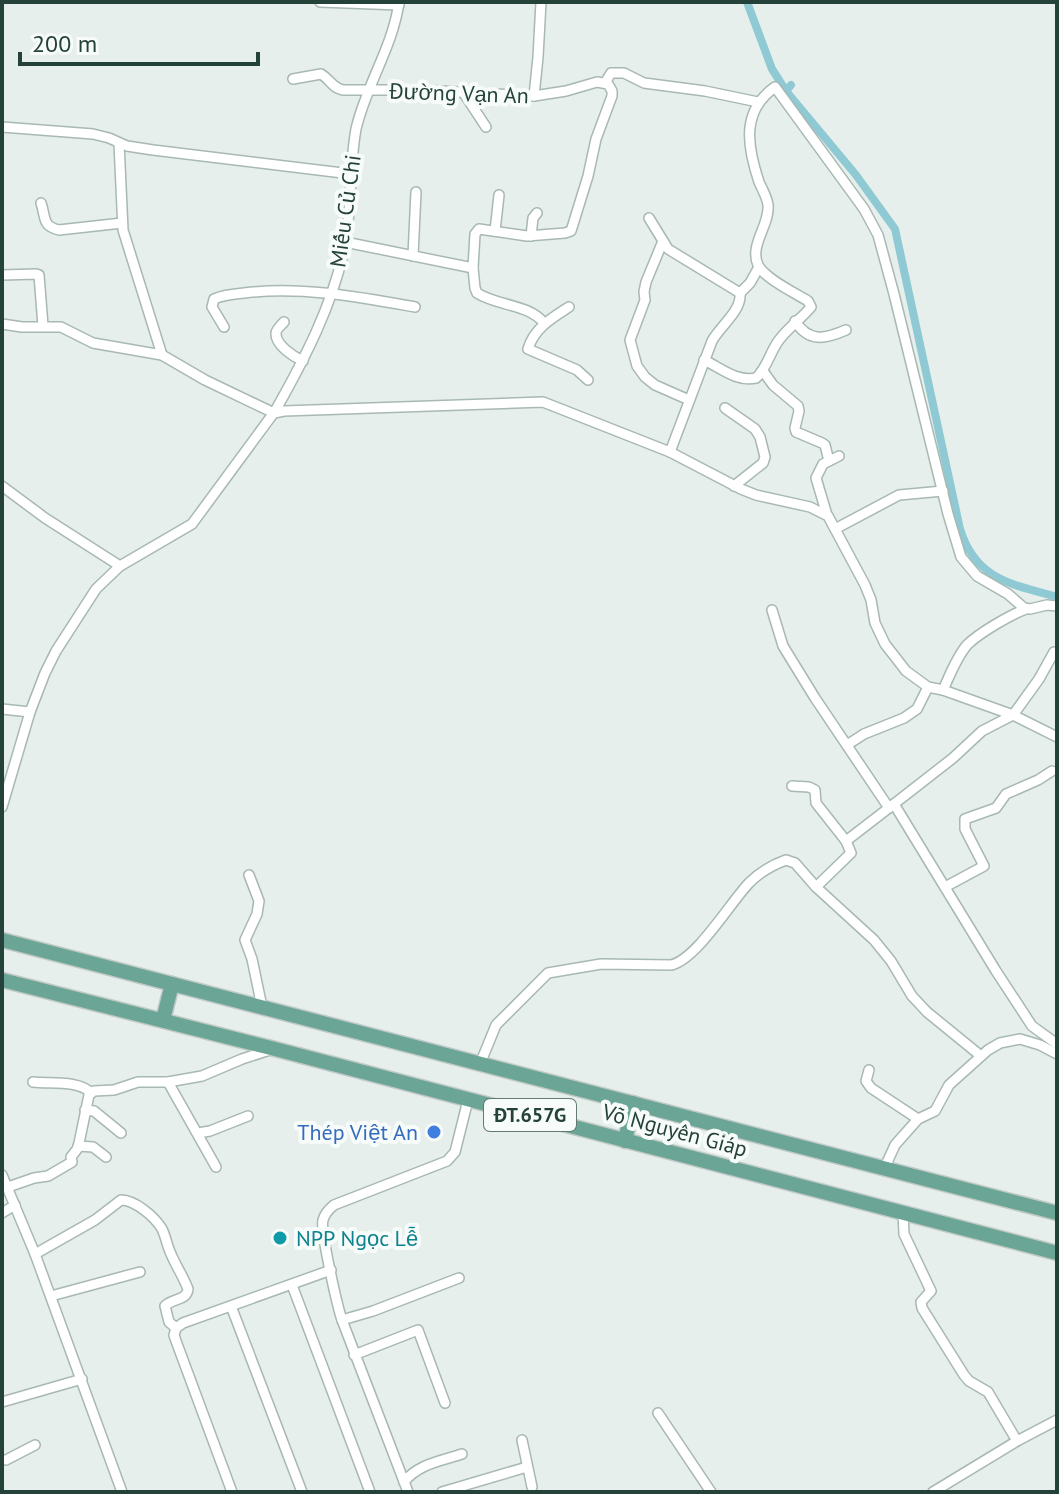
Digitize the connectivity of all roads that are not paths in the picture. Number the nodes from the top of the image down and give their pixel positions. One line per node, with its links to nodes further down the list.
1 (320, 2): 3 (street)
2 (541, 2): 8 (street)
3 (399, 3): 6 (street, Miếu Củ Chi)
4 (293, 79): 6 (street, Đường Vạn An)
5 (605, 83): 8 (street, Đường Vạn An); 9 (street, Đường Vạn An); 21 (street)
6 (369, 91): 7 (street, Đường Vạn An); 13 (street, Miếu Củ Chi)
7 (463, 92): 8 (street, Đường Vạn An); 11 (street)
8 (534, 96)
9 (758, 102): 25 (street); 52 (street)
10 (2, 127): 12 (street)
11 (486, 127)
12 (119, 143): 13 (street); 19 (street)
13 (351, 174): 23 (street, Miếu Củ Chi)
14 (416, 192): 24 (street)
15 (499, 195): 20 (street)
16 (41, 203): 19 (street)
17 (537, 213): 21 (street)
18 (649, 218): 22 (street)
19 (122, 223): 39 (street)
20 (495, 231): 21 (street); 26 (street)
21 (531, 236)
22 (663, 241): 28 (street); 44 (street)
23 (345, 242): 24 (street); 29 (street, Miếu Củ Chi)
24 (413, 256): 26 (street)
25 (759, 267): 28 (street); 32 (street)
26 (473, 268): 34 (street)
27 (2, 275): 36 (street)
28 (740, 293): 40 (street)
29 (332, 294): 30 (street); 37 (street); 41 (street, Miếu Củ Chi)
30 (415, 307)
31 (569, 307): 34 (street)
32 (795, 321): 38 (street); 42 (street)
33 (284, 322): 41 (street)
34 (544, 323): 43 (street)
35 (2, 324): 36 (street)
36 (43, 326): 39 (street)
37 (224, 327)
38 (846, 330)
39 (162, 355): 46 (street)
40 (704, 360): 42 (street); 44 (street)
41 (303, 361): 46 (street, Miếu Củ Chi)
42 (763, 371): 49 (street)
43 (588, 380)
44 (689, 400): 47 (street)
45 (725, 408): 51 (street)
46 (274, 413): 47 (street); 55 (street, Miếu Củ Chi)
47 (670, 452): 51 (street)
48 (839, 456): 49 (street)
49 (829, 461): 53 (street)
50 (2, 486): 55 (street)
51 (734, 486): 53 (street)
52 (943, 491): 54 (street); 57 (street)
53 (827, 515): 54 (street)
54 (835, 529): 60 (street)
55 (120, 566): 63 (street, Miếu Củ Chi)
56 (1056, 603): 57 (street)
57 (1026, 609): 61 (street)
58 (772, 610): 66 (street)
59 (1054, 652): 64 (street)
60 (928, 687): 61 (street); 66 (street)
61 (943, 690): 64 (street)
62 (2, 709): 63 (street)
63 (30, 712): 70 (street, Miếu Củ Chi)
64 (1013, 715): 65 (street); 69 (street)
65 (1057, 737)
66 (847, 745): 69 (street)
67 (1052, 771): 74 (street)
68 (792, 786): 71 (street)
69 (892, 806): 71 (street); 74 (street)
70 (2, 807)
71 (846, 841): 73 (street)
72 (249, 875): 78 (street)
73 (816, 887): 83 (street); 84 (street)
74 (945, 887): 80 (street)
75 (2, 940): 77 (main road, Võ Nguyên Giáp / ĐT.657G)
76 (2, 980): 79 (main road, Võ Nguyên Giáp / ĐT.657G)
77 (172, 984): 78 (main road, Võ Nguyên Giáp / ĐT.657G); 79 (main road)
78 (262, 1007): 84 (main road, Võ Nguyên Giáp / ĐT.657G)
79 (163, 1020): 81 (main road, Võ Nguyên Giáp / ĐT.657G)
80 (1057, 1044)
81 (275, 1049): 87 (street); 89 (main road, Võ Nguyên Giáp / ĐT.657G)
82 (1057, 1054): 83 (street)
83 (981, 1056): 93 (street)
84 (480, 1064): 90 (main road, Võ Nguyên Giáp / ĐT.657G)
85 (869, 1070): 93 (street)
86 (33, 1082): 88 (street)
87 (168, 1082): 88 (street); 95 (street)
88 (91, 1093): 91 (street)
89 (468, 1100): 96 (main road, Võ Nguyên Giáp / ĐT.657G); 109 (street)
90 (633, 1103): 96 (main road); 100 (main road, Võ Nguyên Giáp / ĐT.657G)
91 (85, 1110): 94 (street); 97 (street)
92 (248, 1116): 95 (street)
93 (918, 1119): 100 (street)
94 (121, 1133)
95 (198, 1133): 99 (street)
96 (625, 1141): 104 (main road, Võ Nguyên Giáp / ĐT.657G)
97 (78, 1146): 98 (street); 102 (street)
98 (106, 1157)
99 (216, 1167)
100 (884, 1169): 106 (main road, Võ Nguyên Giáp / ĐT.657G)
101 (2, 1175): 102 (street)
102 (8, 1187): 103 (street)
103 (15, 1205): 105 (street); 108 (street)
104 (903, 1212): 107 (main road, Võ Nguyên Giáp / ĐT.657G); 124 (street)
105 (2, 1213)
106 (1057, 1213)
107 (1057, 1253)
108 (35, 1254): 113 (street); 116 (street)
109 (331, 1270): 112 (street); 115 (street)
110 (140, 1272): 113 (street)
111 (459, 1278): 115 (street)
112 (292, 1285): 114 (street); 135 (street)
113 (51, 1296): 118 (street)
114 (231, 1306): 116 (street); 134 (street)
115 (342, 1320): 117 (street)
116 (176, 1328): 133 (street)
117 (354, 1355): 120 (street); 130 (street)
118 (82, 1379): 119 (street); 132 (street)
119 (2, 1402)
120 (445, 1403)
121 (658, 1413): 138 (street)
122 (1057, 1420): 124 (street)
123 (522, 1440): 129 (street)
124 (1017, 1441): 139 (street)
125 (35, 1445): 128 (street)
126 (2, 1449): 128 (street)
127 (462, 1454): 130 (street)
128 (4, 1461)
129 (527, 1467): 131 (street); 137 (street)
130 (404, 1482): 136 (street)
131 (532, 1487)
132 (122, 1492)
133 (232, 1492)
134 (302, 1492)
135 (370, 1492)
136 (408, 1492)
137 (442, 1492)
138 (711, 1492)
139 (933, 1492)

